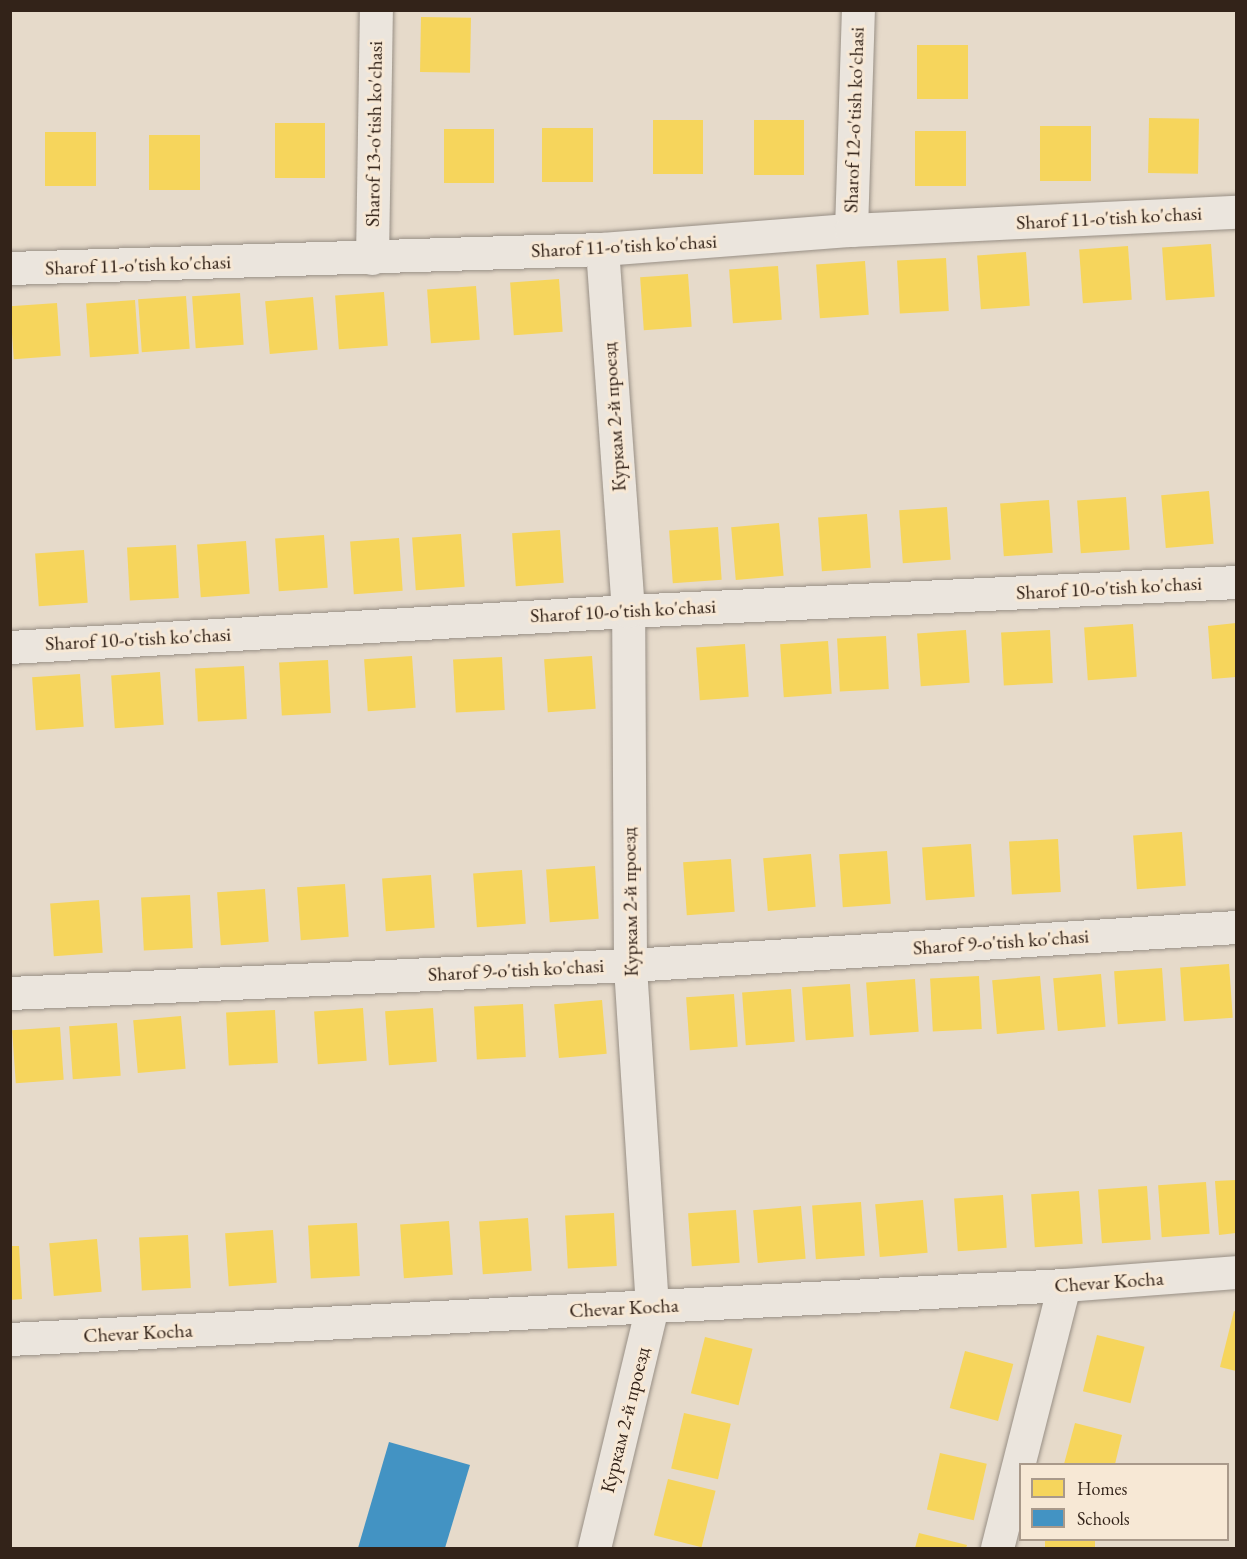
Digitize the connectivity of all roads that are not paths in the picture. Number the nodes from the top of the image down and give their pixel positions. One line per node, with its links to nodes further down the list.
1 (376, 10): 6 (street, Sharof 13-o'tish ko'chasi)
2 (858, 10): 4 (street, Sharof 12-o'tish ko'chasi)
3 (1236, 212): 4 (street, Sharof 11-o'tish ko'chasi)
4 (851, 230): 5 (street, Sharof 11-o'tish ko'chasi)
5 (602, 249): 6 (street, Sharof 11-o'tish ko'chasi); 9 (street, Куркам 2-й проезд)
6 (372, 258): 7 (street, Sharof 11-o'tish ko'chasi)
7 (10, 268)
8 (1236, 582): 9 (street, Sharof 10-o'tish ko'chasi)
9 (628, 610): 10 (street, Sharof 10-o'tish ko'chasi); 12 (street, Куркам 2-й проезд)
10 (10, 647)
11 (1236, 927): 12 (street, Sharof 9-o'tish ko'chasi)
12 (630, 964): 13 (street, Sharof 9-o'tish ko'chasi); 16 (street, Куркам 2-й проезд)
13 (10, 993)
14 (1236, 1272): 15 (street, Chevar Kocha)
15 (1064, 1285): 16 (street, Chevar Kocha); 19 (street)
16 (652, 1306): 17 (street, Chevar Kocha); 18 (street, Куркам 2-й проезд)
17 (10, 1340)
18 (594, 1548)
19 (997, 1548)

